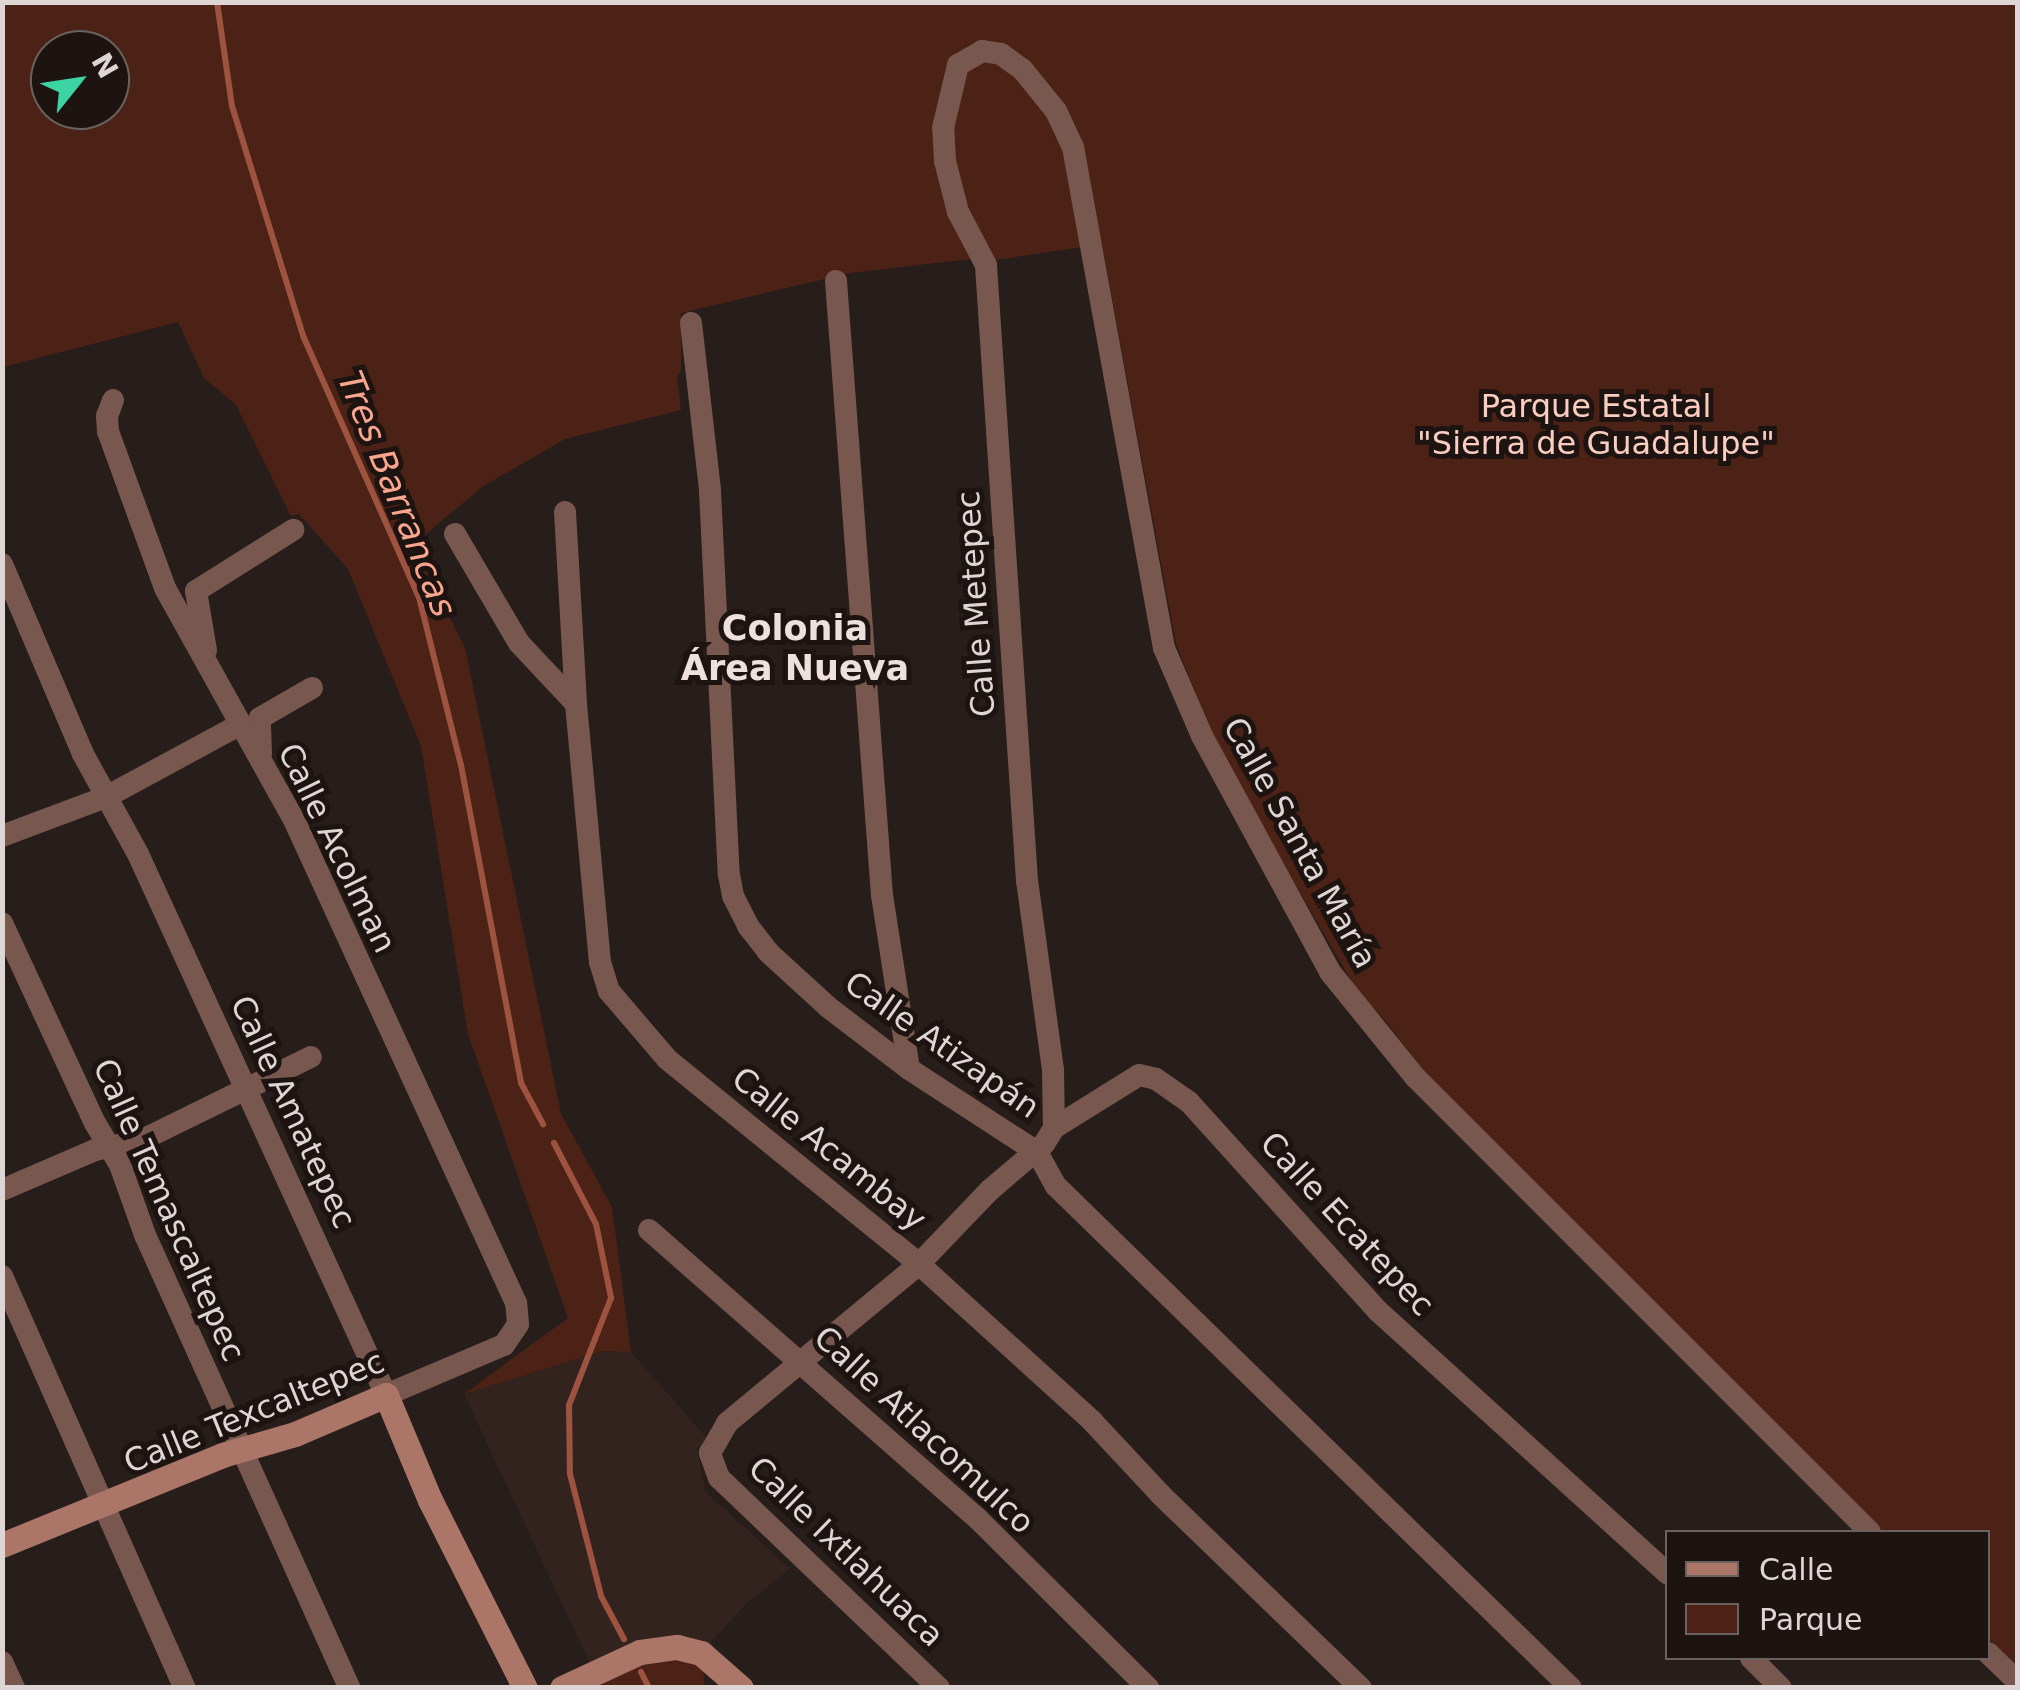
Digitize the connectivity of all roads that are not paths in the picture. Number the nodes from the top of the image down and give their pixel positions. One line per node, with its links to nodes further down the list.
1 (964, 58): 20 (street, Calle Metepec); 32 (street, Calle Santa María)
2 (836, 281): 18 (street)
3 (691, 324): 18 (street, Calle Atizapán)
4 (113, 400): 9 (street, Calle Acolman)
5 (565, 512): 11 (street, Calle Acambay)
6 (293, 530): 9 (street)
7 (454, 534): 11 (street)
8 (2, 564): 14 (street, Calle Amatepec)
9 (205, 663): 12 (street, Calle Acolman)
10 (312, 688): 13 (street)
11 (576, 704): 25 (street, Calle Acambay)
12 (239, 726): 13 (street, Calle Acolman); 14 (street)
13 (263, 767): 27 (street, Calle Acolman)
14 (106, 797): 15 (street); 19 (street, Calle Amatepec)
15 (2, 836)
16 (2, 924): 21 (street, Calle Temascaltepec)
17 (311, 1057): 19 (street)
18 (910, 1069): 22 (street, Calle Atizapán)
19 (248, 1090): 21 (street); 29 (street, Calle Amatepec)
20 (1054, 1128): 22 (street); 34 (street, Calle Ecatepec)
21 (108, 1147): 23 (street); 30 (street, Calle Temascaltepec)
22 (1037, 1152): 25 (street); 48 (street, Calle Atizapán)
23 (2, 1190)
24 (649, 1230): 28 (street, Calle Atlacomulco)
25 (919, 1264): 28 (street); 47 (street, Calle Acambay)
26 (2, 1276): 31 (street)
27 (518, 1324): 29 (street, Calle Texcaltepec)
28 (802, 1360): 45 (street, Calle Ixtlahuaca); 46 (street, Calle Atlacomulco)
29 (386, 1395): 30 (street, Calle Texcaltepec); 42 (street, Calle Amatepec)
30 (240, 1448): 31 (street, Calle Texcaltepec); 41 (street, Calle Temascaltepec)
31 (101, 1507): 33 (street, Calle Texcaltepec); 40 (street)
32 (1868, 1530)
33 (2, 1546)
34 (1665, 1571)
35 (1990, 1655): 38 (street)
36 (1753, 1660): 49 (street)
37 (2, 1662): 39 (street)
38 (2018, 1682)
39 (14, 1688)
40 (184, 1688)
41 (350, 1688)
42 (525, 1688)
43 (562, 1688): 44 (street)
44 (741, 1688)
45 (939, 1688)
46 (1148, 1688)
47 (1362, 1688)
48 (1571, 1688)
49 (1782, 1688)

